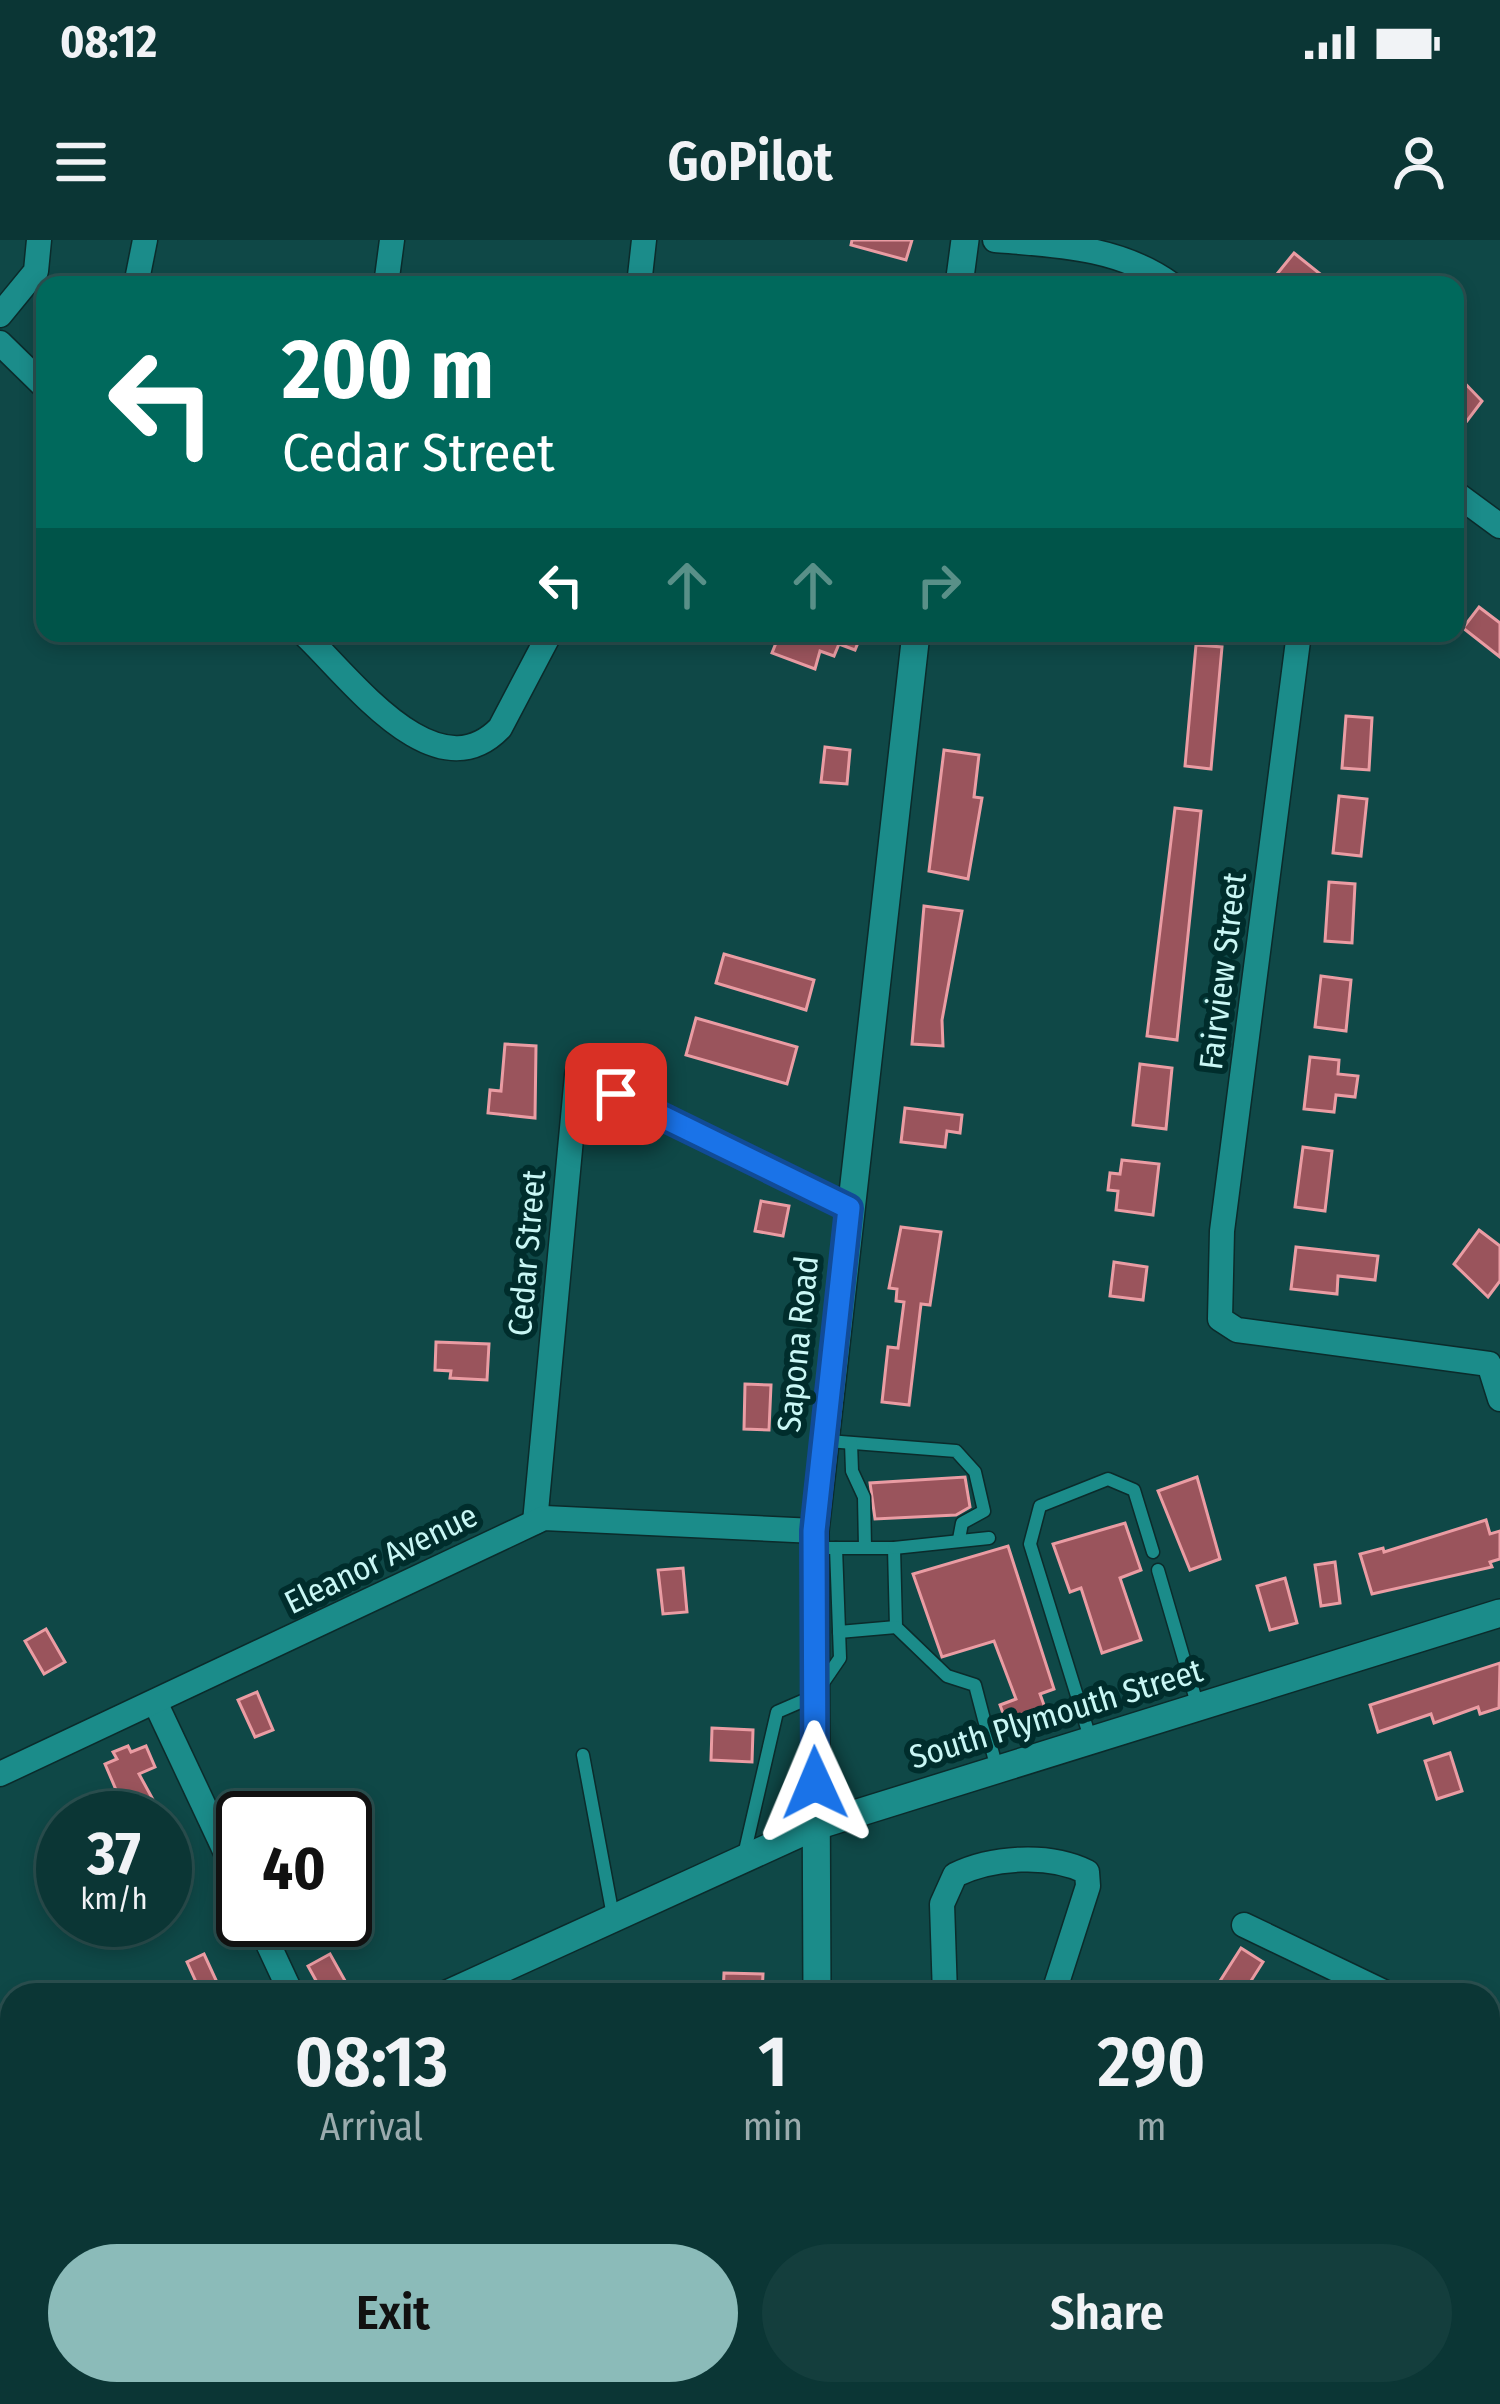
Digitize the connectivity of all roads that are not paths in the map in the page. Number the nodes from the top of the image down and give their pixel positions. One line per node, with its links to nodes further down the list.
1 (39, 240): 12 (street)
2 (145, 240): 7 (street)
3 (392, 240): 8 (street)
4 (644, 240): 9 (street)
5 (965, 240): 10 (street)
6 (995, 240): 11 (street)
7 (138, 276)
8 (387, 276)
9 (640, 276)
10 (960, 276)
11 (1156, 276)
12 (0, 315)
13 (0, 343): 14 (street)
14 (36, 378)
15 (1464, 500): 16 (street)
16 (1500, 526)
17 (312, 642): 18 (street)
18 (545, 642)
19 (915, 642): 21 (street, Sapona Road)
20 (1298, 642): 22 (street, Fairview Street)
21 (849, 1208): 23 (street, Sapona Road); 24 (street, Cedar Street)
22 (1500, 1399)
23 (837, 1441): 26 (lane); 27 (street, Sapona Road); 28 (lane)
24 (535, 1522): 27 (street, Eleanor Avenue); 36 (street, Eleanor Avenue)
25 (989, 1538): 26 (lane)
26 (959, 1539): 29 (lane)
27 (822, 1542): 28 (lane); 34 (lane); 35 (street, Sapona Road)
28 (866, 1547): 29 (lane)
29 (893, 1548): 33 (lane)
30 (1153, 1552): 38 (lane)
31 (1158, 1570): 37 (lane)
32 (1500, 1613): 37 (street, South Plymouth Street)
33 (896, 1627): 34 (lane); 40 (lane)
34 (838, 1632): 35 (lane)
35 (814, 1696): 42 (street, Sapona Road); 44 (lane)
36 (156, 1704): 41 (street, Eleanor Avenue); 43 (street)
37 (1198, 1708): 38 (street, South Plymouth Street)
38 (1091, 1741): 40 (street, South Plymouth Street)
39 (583, 1755): 45 (lane)
40 (998, 1770): 42 (street, South Plymouth Street)
41 (0, 1774)
42 (816, 1826): 44 (street, South Plymouth Street); 50 (street, Sapona Road)
43 (216, 1832)
44 (743, 1856): 45 (street, South Plymouth Street)
45 (613, 1917): 49 (street, South Plymouth Street)
46 (1244, 1925): 53 (street)
47 (270, 1947): 48 (street)
48 (286, 1983)
49 (471, 1983)
50 (817, 1983)
51 (945, 1983): 52 (street)
52 (1057, 1983)
53 (1365, 1983)

